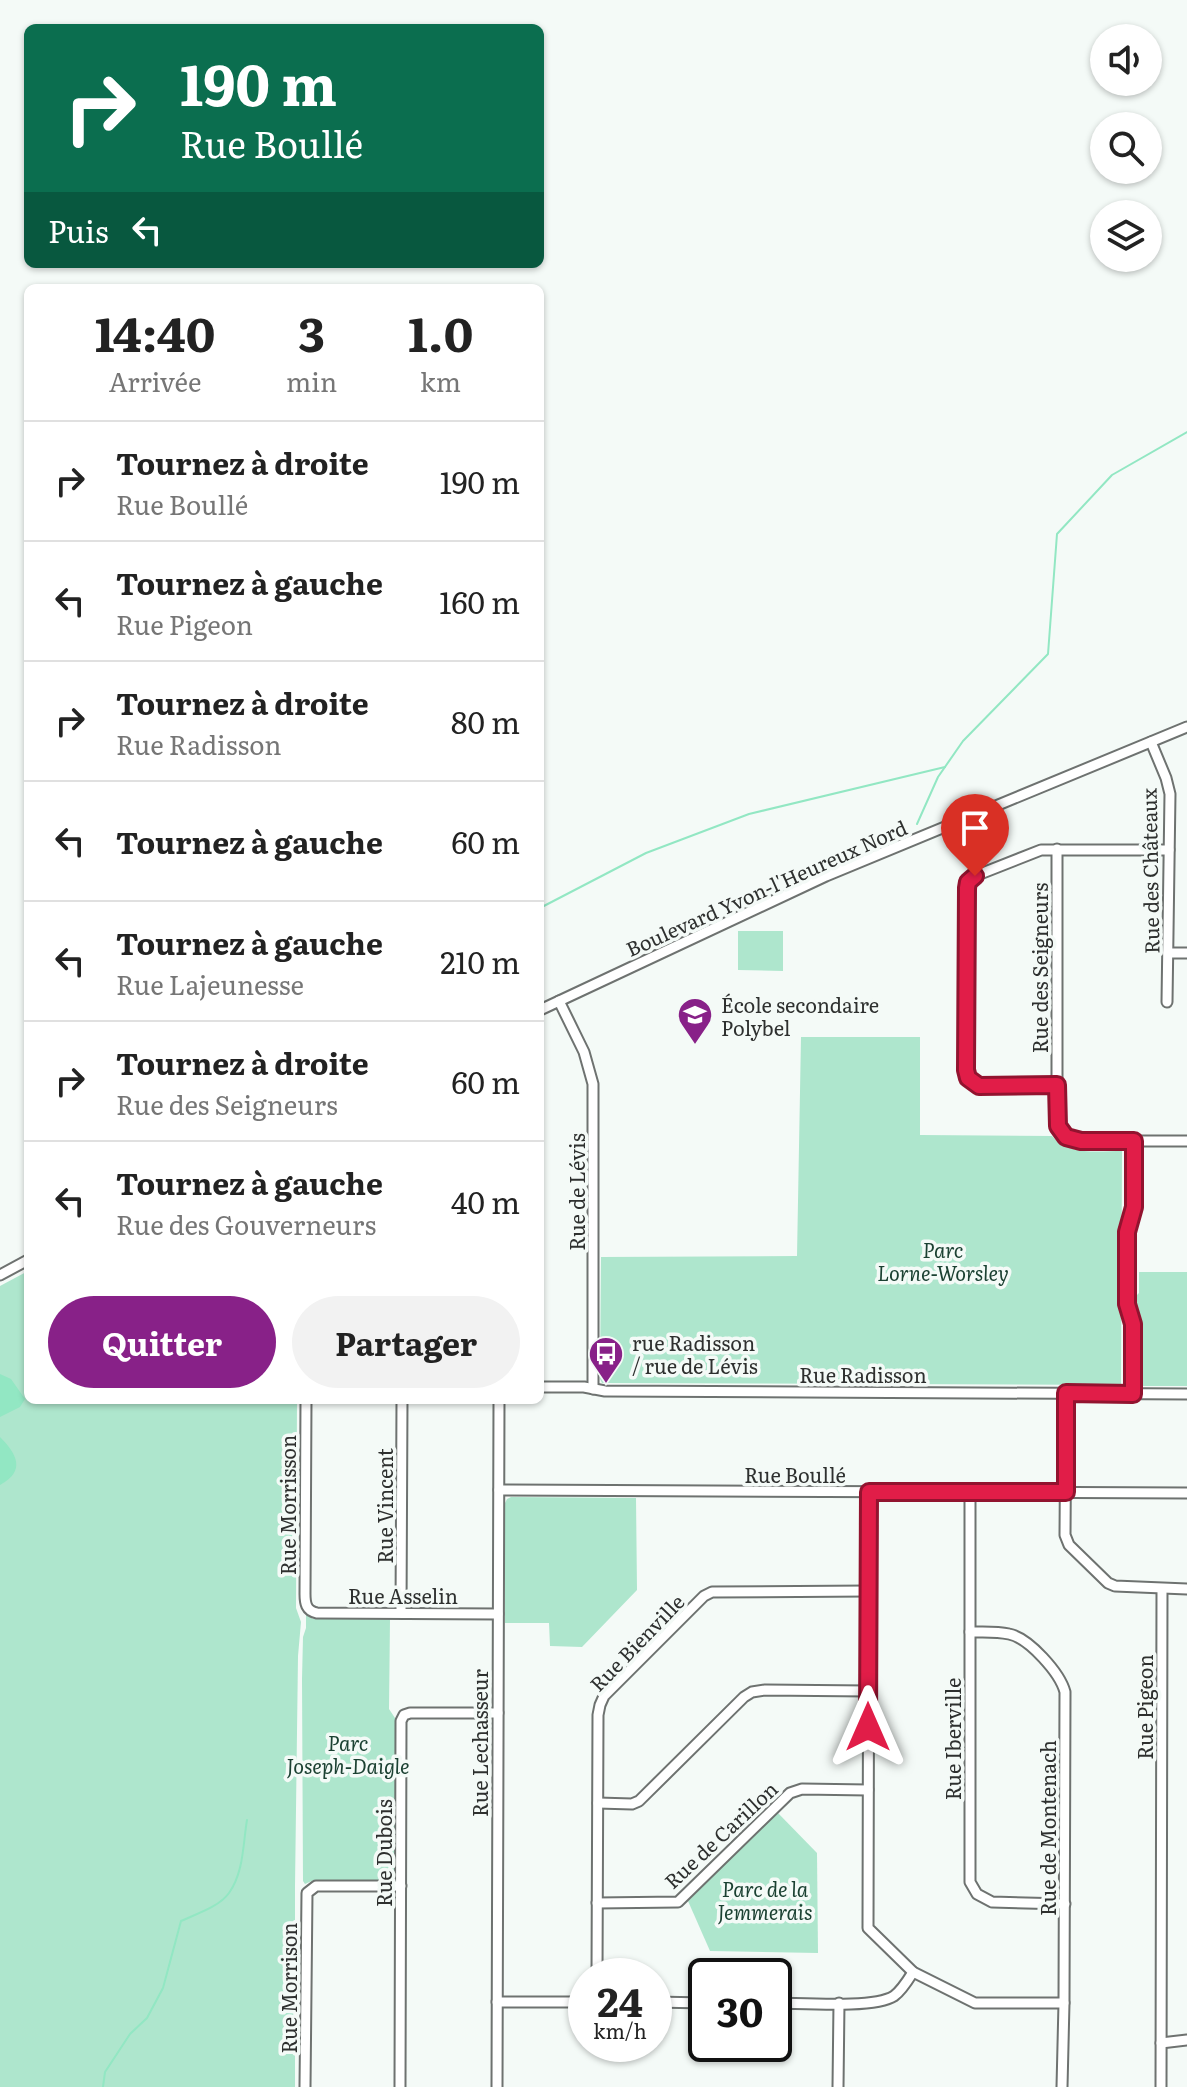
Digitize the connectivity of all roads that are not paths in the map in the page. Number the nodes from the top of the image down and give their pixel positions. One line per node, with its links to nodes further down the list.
1 (1187, 727): 2 (street, Boulevard Yvon-l'Heureux Nord)
2 (1151, 742): 4 (street, Rue des Châteaux); 7 (street, Boulevard Yvon-l'Heureux Nord)
3 (1057, 849): 4 (street); 10 (street, Rue des Seigneurs); 10 (street)
4 (1169, 850): 5 (street, Rue des Châteaux)
5 (1168, 953): 6 (street); 8 (street, Rue des Châteaux)
6 (1187, 953)
7 (559, 1001): 9 (street, Boulevard Yvon-l'Heureux Nord); 16 (street, Rue de Lévis)
8 (1167, 1002)
9 (544, 1008)
10 (1057, 1085): 11 (street, Rue des Seigneurs)
11 (1134, 1141): 12 (street); 18 (street)
12 (1187, 1141)
13 (24, 1262): 14 (street)
14 (0, 1275)
15 (544, 1387): 16 (street, Rue Radisson)
16 (593, 1389): 17 (street, Rue Radisson)
17 (1066, 1393): 18 (street, Rue Radisson); 26 (street)
18 (1133, 1394): 19 (street, Rue Radisson)
19 (1187, 1394)
20 (306, 1404): 31 (street, Rue Morrisson)
21 (402, 1404): 32 (street, Rue Vincent)
22 (499, 1404): 23 (street, Rue Lechasseur)
23 (499, 1490): 24 (street, Rue Boullé); 33 (street, Rue Lechasseur)
24 (869, 1492): 25 (street, Rue Boullé); 30 (street)
25 (970, 1492): 26 (street, Rue Boullé); 34 (street, Rue Iberville)
26 (1066, 1492): 27 (street, Rue Boullé); 28 (street)
27 (1187, 1493)
28 (1162, 1589): 29 (street); 50 (street, Rue Pigeon)
29 (1187, 1589)
30 (869, 1591): 35 (street); 38 (street, Rue Bienville)
31 (309, 1609): 32 (street, Rue Asselin)
32 (401, 1613): 33 (street, Rue Asselin)
33 (498, 1614): 36 (street, Rue Lechasseur)
34 (970, 1632): 41 (street, Rue de Montenach); 41 (street, Rue Iberville)
35 (868, 1691): 37 (street); 38 (street)
36 (498, 1713): 39 (street, Rue Dubois); 44 (street, Rue Lechasseur)
37 (868, 1790): 40 (street, Rue de Carillon); 43 (street)
38 (598, 1803): 40 (street, Rue Bienville)
39 (401, 1886): 51 (street, Rue Morrison); 52 (street, Rue Dubois)
40 (597, 1903): 42 (street, Rue Bienville)
41 (1065, 1904): 48 (street, Rue de Montenach)
42 (597, 1958)
43 (913, 1972): 47 (street); 48 (street)
44 (497, 2002): 45 (street); 53 (street, Rue Lechasseur)
45 (568, 2002)
46 (792, 2003): 47 (street)
47 (839, 2003): 54 (street)
48 (1064, 2003): 55 (street, Rue de Montenach)
49 (1187, 2040): 50 (street)
50 (1161, 2043): 56 (street, Rue Pigeon)
51 (305, 2087)
52 (400, 2087)
53 (497, 2087)
54 (838, 2087)
55 (1062, 2087)
56 (1161, 2087)

